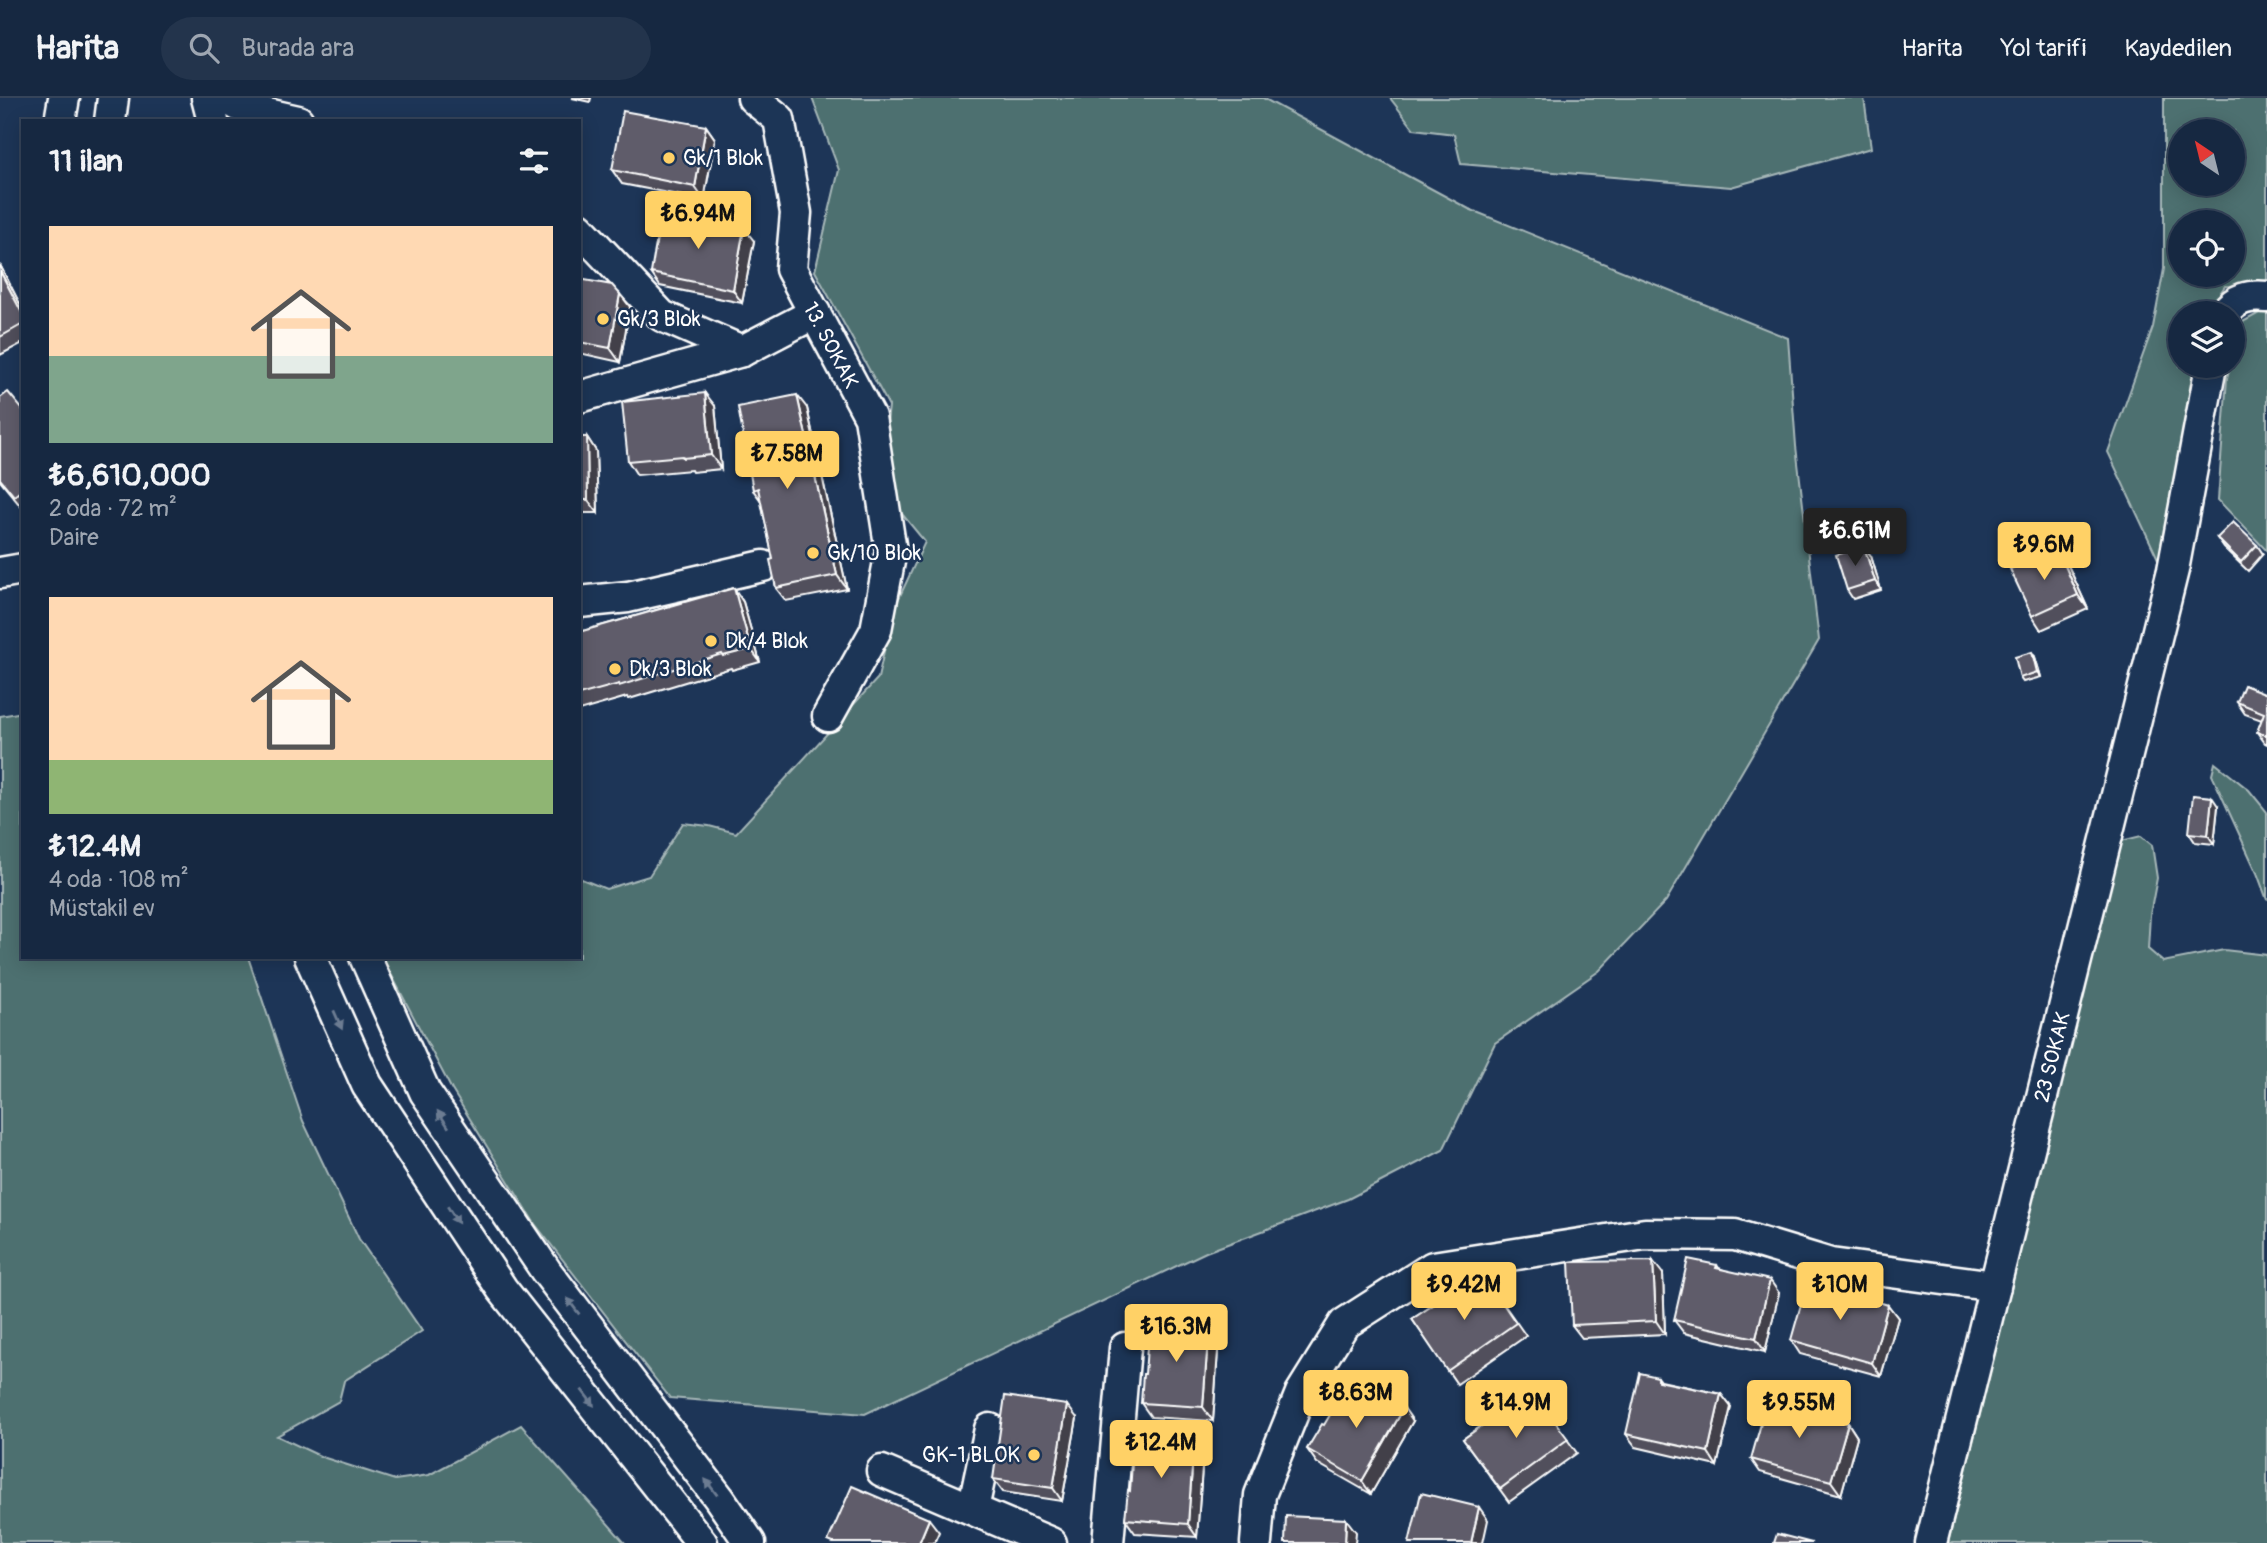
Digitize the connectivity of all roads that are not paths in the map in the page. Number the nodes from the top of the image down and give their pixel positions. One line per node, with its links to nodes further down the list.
1 (64, 98): 6 (street)
2 (113, 98): 7 (street)
3 (207, 98): 8 (street)
4 (226, 98): 9 (street)
5 (754, 98): 13 (street, 13. SOKAK)
6 (60, 119)
7 (110, 119)
8 (212, 119)
9 (289, 119)
10 (581, 230): 14 (street)
11 (2267, 297): 12 (street)
12 (2236, 301)
13 (814, 313): 14 (street); 21 (street, 13. SOKAK)
14 (742, 351): 16 (street)
15 (2209, 378): 24 (street, 23 SOKAK)
16 (581, 396)
17 (763, 566): 20 (street)
18 (21, 569): 19 (street)
19 (0, 573)
20 (581, 601)
21 (828, 716)
22 (311, 959): 29 (street, one-way to 29)
23 (366, 959): 30 (street, one-way to 23)
24 (1996, 1286): 33 (street); 34 (street, 23 SOKAK)
25 (1125, 1348): 32 (street)
26 (990, 1429): 28 (street)
27 (882, 1471): 28 (street)
28 (973, 1510): 31 (street)
29 (702, 1543)
30 (750, 1543)
31 (1051, 1543)
32 (1108, 1543)
33 (1256, 1543)
34 (1931, 1543)

